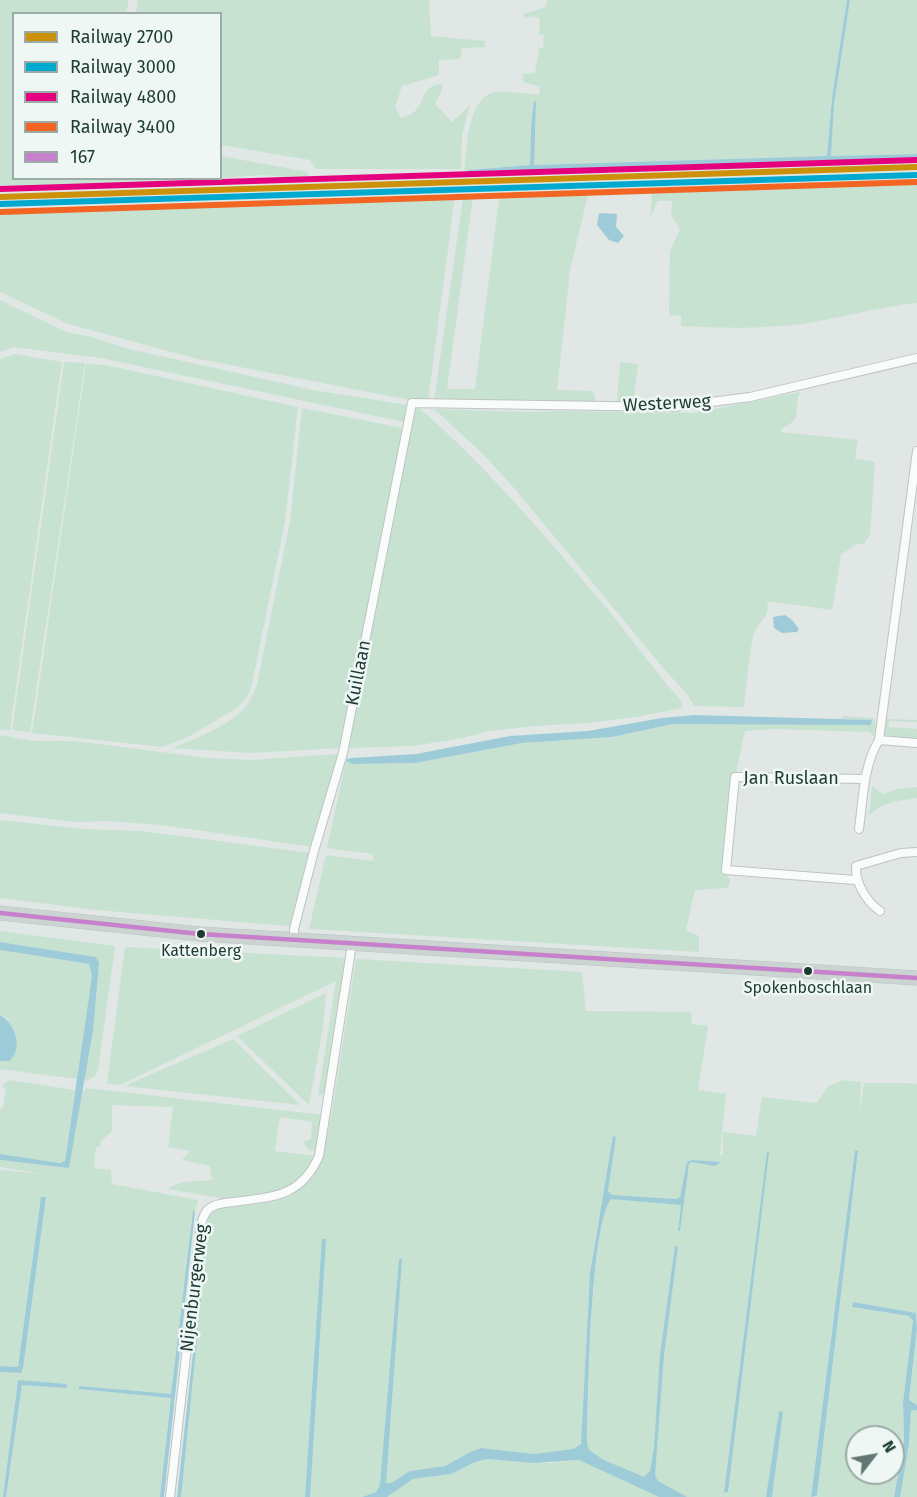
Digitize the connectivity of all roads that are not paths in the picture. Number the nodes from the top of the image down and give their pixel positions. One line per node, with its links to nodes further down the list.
1 (917, 358): 2 (street, Westerweg)
2 (412, 403): 12 (street, Kuillaan)
3 (917, 451): 4 (street)
4 (879, 740): 5 (street); 6 (street)
5 (917, 743)
6 (865, 779): 7 (street); 9 (street, Jan Ruslaan)
7 (859, 830)
8 (917, 852): 9 (street)
9 (855, 880): 10 (street)
10 (880, 911)
11 (0, 912): 12 (main road)
12 (294, 934): 13 (main road)
13 (352, 944): 14 (main road); 15 (street, Nijenburgerweg)
14 (917, 978)
15 (170, 1497)

